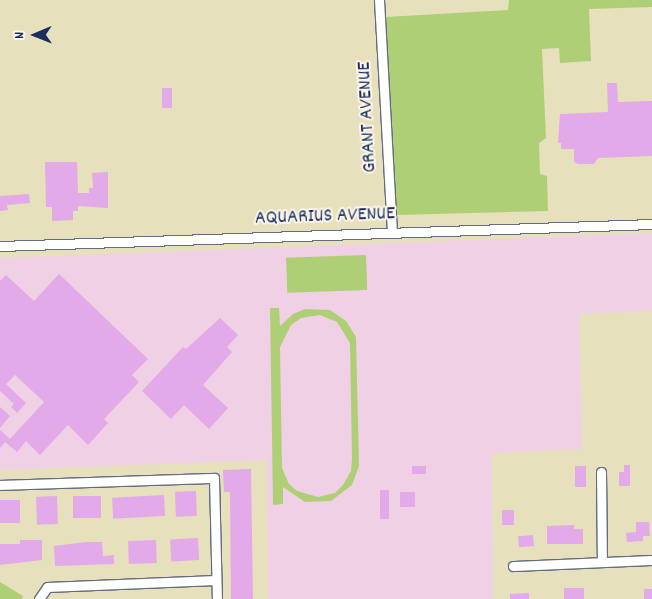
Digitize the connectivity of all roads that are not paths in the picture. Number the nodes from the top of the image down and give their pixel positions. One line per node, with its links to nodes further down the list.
1 (379, 0): 3 (street, GRANT AVENUE)
2 (652, 224): 3 (street, AQUARIUS AVENUE)
3 (392, 232): 4 (street, AQUARIUS AVENUE)
4 (0, 246)
5 (601, 472): 8 (street)
6 (0, 485): 10 (street)
7 (652, 560): 8 (street)
8 (602, 562): 9 (street)
9 (513, 566)
10 (216, 580): 11 (street); 12 (street)
11 (39, 599)
12 (217, 599)

